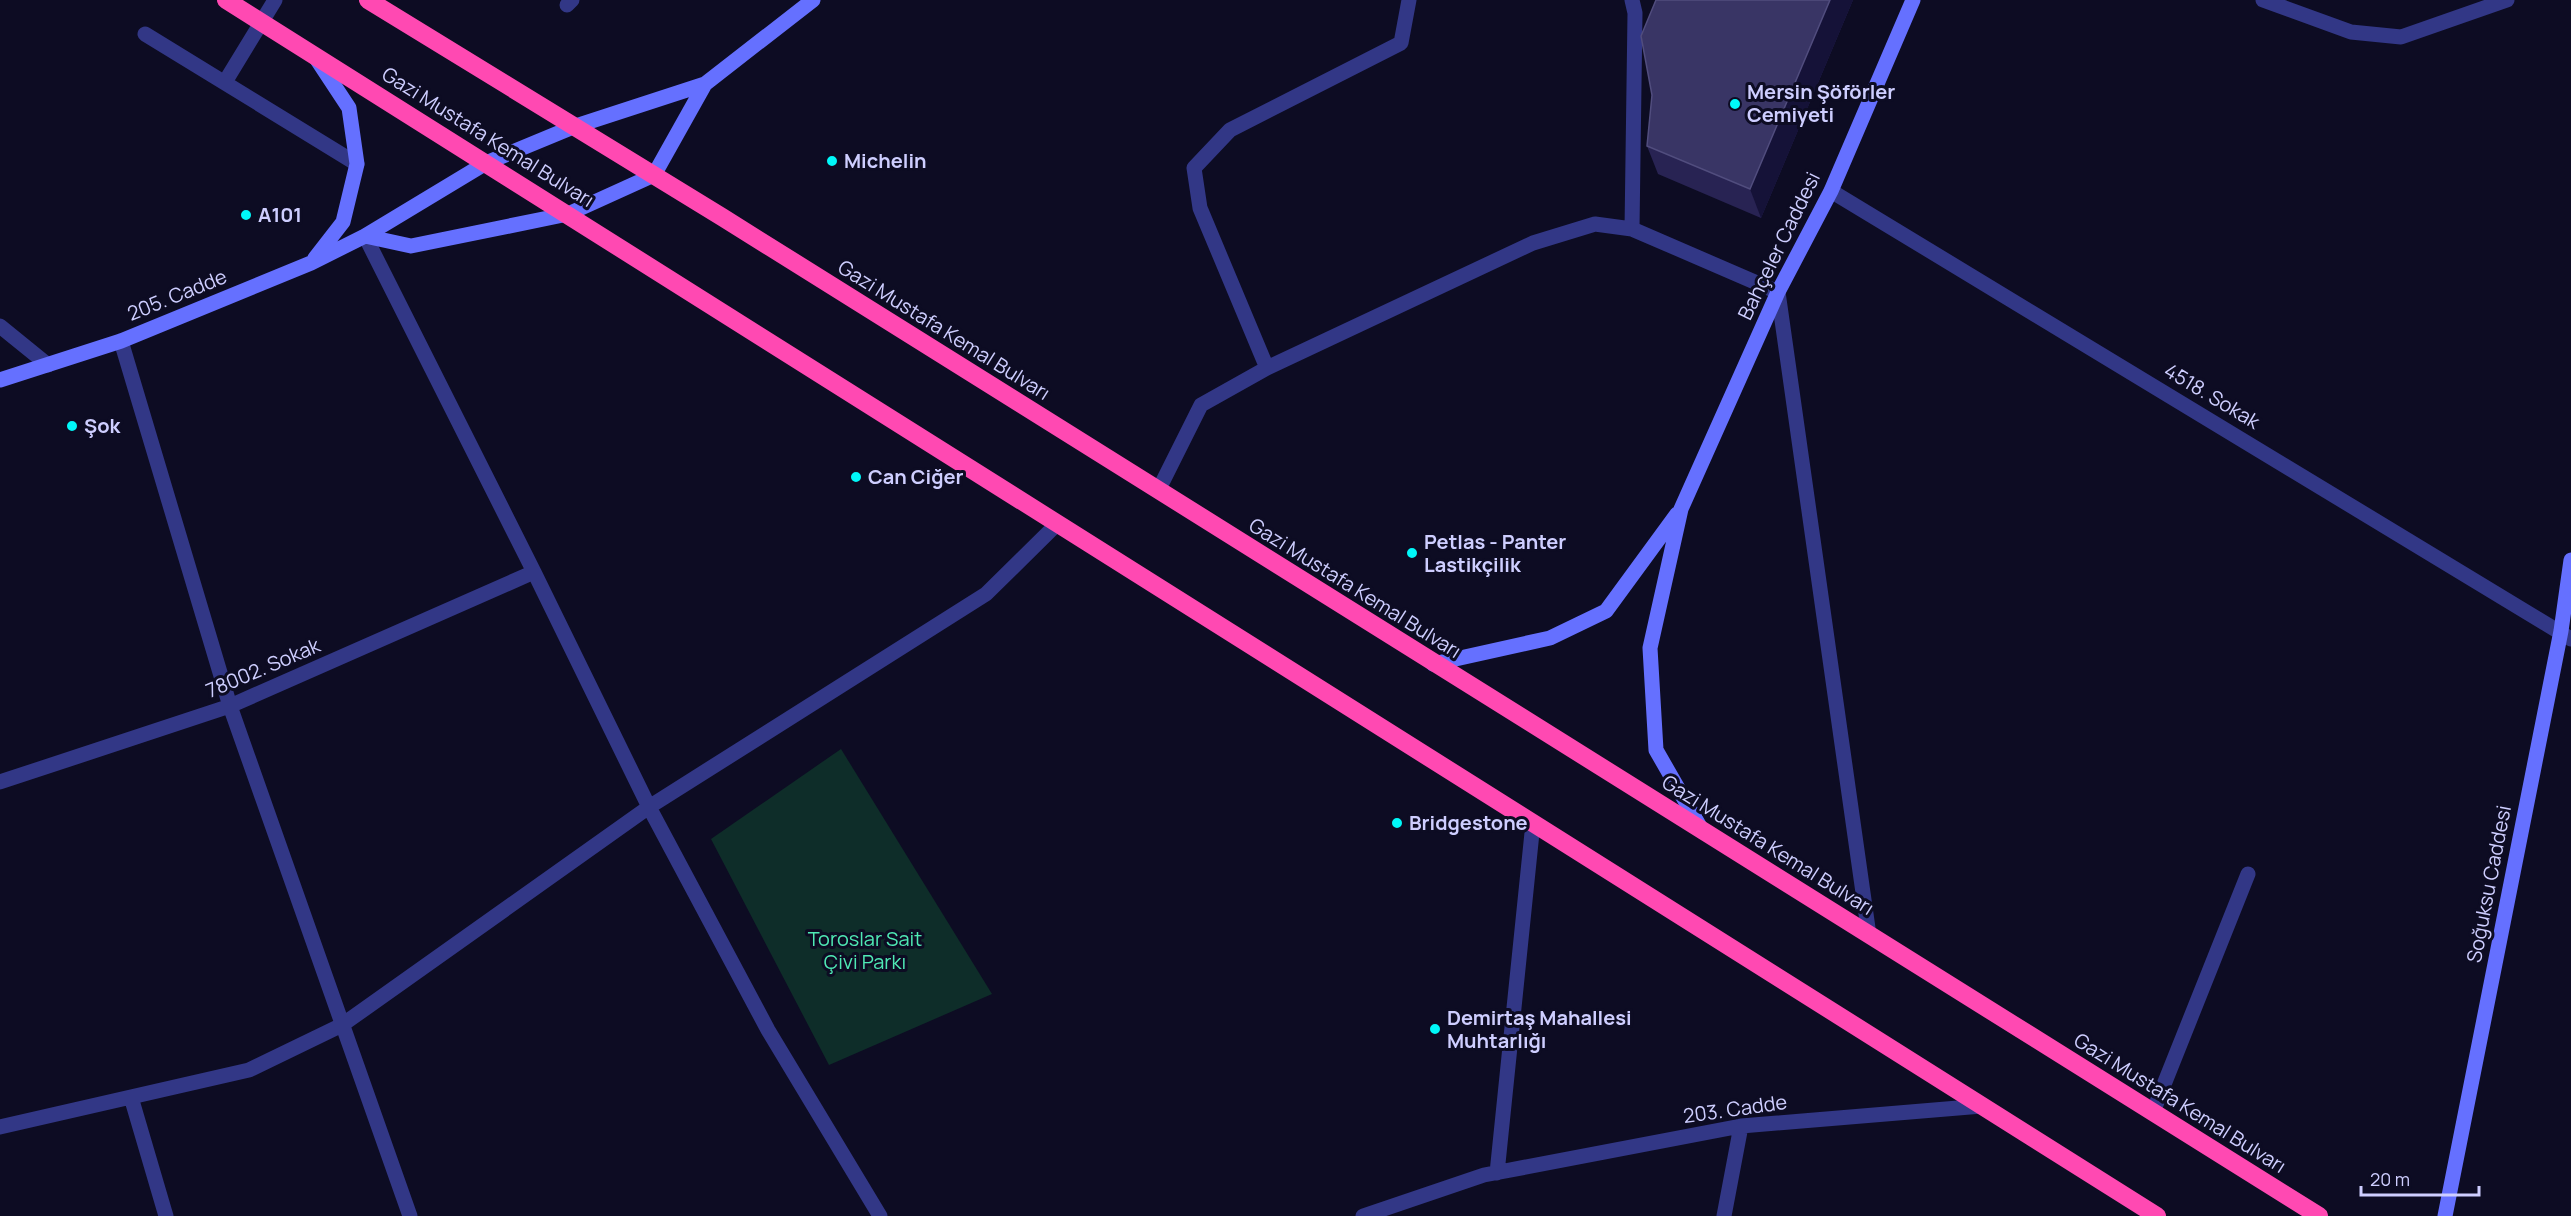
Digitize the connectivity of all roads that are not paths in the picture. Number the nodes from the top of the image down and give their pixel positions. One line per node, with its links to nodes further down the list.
1 (226, 0): 11 (highway, Gazi Mustafa Kemal Bulvarı)
2 (275, 0): 12 (street)
3 (368, 0): 14 (highway, Gazi Mustafa Kemal Bulvarı)
4 (813, 0): 13 (street)
5 (1409, 0): 27 (street)
6 (1632, 0): 20 (street)
7 (1913, 0): 18 (street, Bahçeler Caddesi)
8 (2262, 0): 9 (street)
9 (2507, 0)
10 (145, 34): 12 (street)
11 (313, 53): 15 (highway, Gazi Mustafa Kemal Bulvarı); 16 (street)
12 (225, 82): 16 (street)
13 (705, 84): 14 (street, 205. Cadde); 17 (street)
14 (573, 127): 15 (street, 205. Cadde); 17 (highway, Gazi Mustafa Kemal Bulvarı)
15 (486, 163): 19 (highway, Gazi Mustafa Kemal Bulvarı); 21 (street, 205. Cadde)
16 (357, 164): 22 (street)
17 (654, 175): 19 (street); 29 (highway, Gazi Mustafa Kemal Bulvarı)
18 (1831, 191): 23 (street, Bahçeler Caddesi); 35 (street, 4518. Sokak)
19 (568, 214): 21 (street); 31 (highway, Gazi Mustafa Kemal Bulvarı)
20 (1632, 229): 23 (street); 27 (street)
21 (364, 236): 22 (street, 205. Cadde); 33 (street)
22 (311, 262): 25 (street, 205. Cadde)
23 (1778, 292): 30 (street, Bahçeler Caddesi); 43 (street)
24 (0, 326): 26 (street)
25 (121, 341): 26 (street, 205. Cadde); 37 (street)
26 (48, 365): 28 (street, 205. Cadde)
27 (1267, 368): 29 (street)
28 (0, 380)
29 (1158, 491): 36 (highway, Gazi Mustafa Kemal Bulvarı)
30 (1681, 509): 36 (street); 41 (street)
31 (1058, 523): 39 (street); 40 (highway, Gazi Mustafa Kemal Bulvarı)
32 (2571, 560): 34 (street, Soğuksu Caddesi)
33 (534, 572): 37 (street, 78002. Sokak); 39 (street)
34 (2568, 612): 35 (street, Soğuksu Caddesi)
35 (2566, 635): 58 (street, Soğuksu Caddesi)
36 (1433, 664): 41 (highway, Gazi Mustafa Kemal Bulvarı)
37 (230, 706): 38 (street, 78002. Sokak); 44 (street)
38 (0, 783)
39 (649, 807): 44 (street); 53 (street)
40 (1533, 823): 46 (highway, Gazi Mustafa Kemal Bulvarı); 50 (street)
41 (1703, 832): 43 (highway, Gazi Mustafa Kemal Bulvarı)
42 (2248, 874): 47 (street)
43 (1869, 935): 47 (highway, Gazi Mustafa Kemal Bulvarı)
44 (342, 1025): 45 (street); 52 (street)
45 (131, 1096): 49 (street); 51 (street)
46 (1982, 1106): 48 (street, 203. Cadde); 56 (highway, Gazi Mustafa Kemal Bulvarı)
47 (2152, 1112): 57 (highway, Gazi Mustafa Kemal Bulvarı)
48 (1741, 1126): 50 (street, 203. Cadde); 55 (street)
49 (0, 1127)
50 (1497, 1173): 54 (street, 203. Cadde)
51 (166, 1216)
52 (410, 1216)
53 (879, 1216)
54 (1363, 1216)
55 (1724, 1216)
56 (2157, 1216)
57 (2319, 1216)
58 (2445, 1216)

